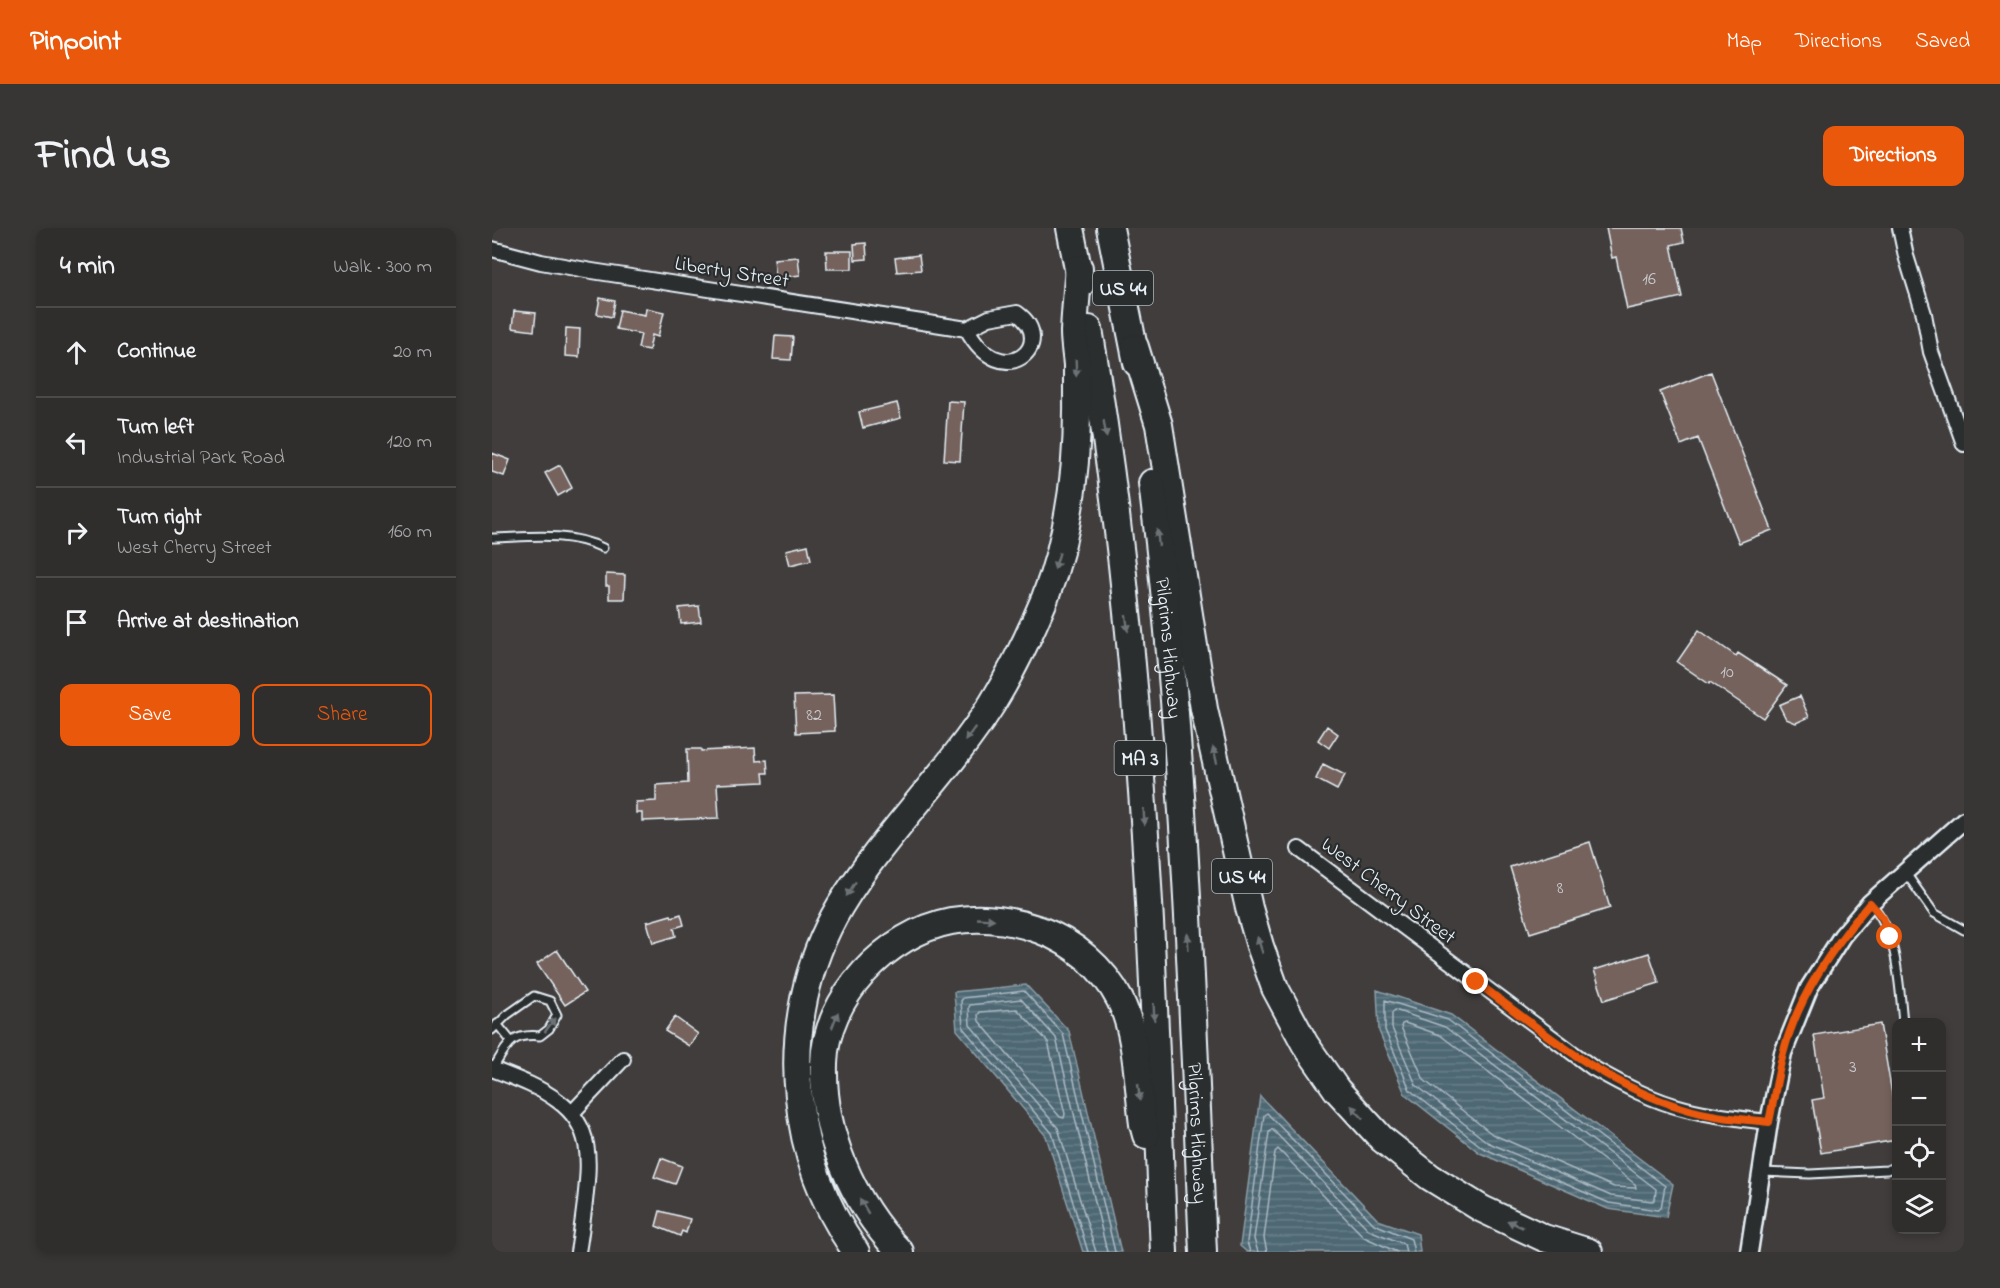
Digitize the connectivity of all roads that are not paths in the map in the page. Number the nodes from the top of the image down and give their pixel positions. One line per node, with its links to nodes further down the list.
1 (1070, 228): 5 (highway, Pilgrims Highway / US 44)
2 (1110, 228): 7 (highway, Pilgrims Highway / US 44)
3 (1900, 228): 8 (street)
4 (492, 249): 6 (street, Liberty Street)
5 (1078, 268): 25 (highway, Pilgrims Highway / MA 3, one-way to 25); 27 (highway, US 44, one-way to 27)
6 (967, 328): 6 (street)
7 (1135, 347): 30 (highway, Pilgrims Highway / MA 3, one-way to 7); 31 (highway, US 44, one-way to 7)
8 (1964, 444)
9 (492, 538): 10 (lane)
10 (603, 548)
11 (1964, 820): 13 (street)
12 (1299, 849): 22 (street, West Cherry Street)
13 (1905, 872): 14 (street); 15 (lane)
14 (1870, 903): 16 (lane); 22 (street)
15 (1964, 930)
16 (1902, 1018)
17 (495, 1027): 18 (lane); 18 (lane, one-way to 17)
18 (511, 1041): 20 (lane)
19 (623, 1059): 21 (street)
20 (492, 1069): 21 (street)
21 (572, 1113): 26 (street)
22 (1769, 1122): 24 (street)
23 (1892, 1168): 24 (lane)
24 (1762, 1172): 32 (street)
25 (1161, 1184): 28 (highway, one-way to 25); 29 (highway, Pilgrims Highway / MA 3)
26 (578, 1252)
27 (856, 1252)
28 (900, 1252)
29 (1164, 1252)
30 (1203, 1252)
31 (1589, 1252)
32 (1749, 1252)

